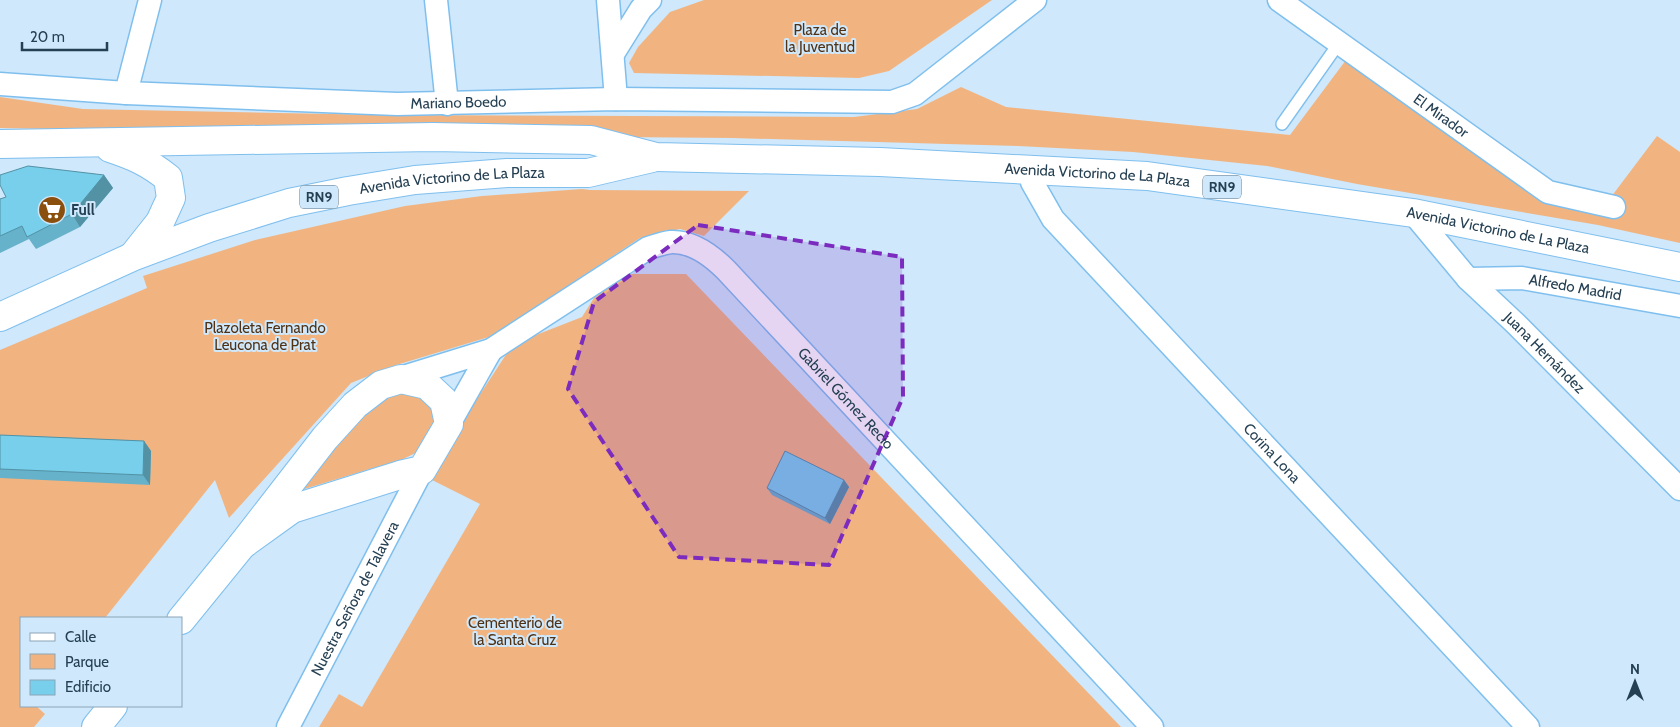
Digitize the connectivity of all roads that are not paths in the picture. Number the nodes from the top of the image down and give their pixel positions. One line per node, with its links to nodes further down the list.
1 (150, 0): 10 (street)
2 (436, 0): 12 (street)
3 (608, 0): 8 (street)
4 (650, 0): 8 (street)
5 (1036, 0): 11 (street, Mariano Boedo)
6 (1279, 0): 7 (street, El Mirador)
7 (1339, 43): 13 (lane); 18 (street, El Mirador)
8 (613, 54): 11 (street)
9 (0, 84): 10 (street, Mariano Boedo)
10 (126, 93): 12 (street, Mariano Boedo)
11 (616, 100): 12 (street, Mariano Boedo)
12 (447, 104)
13 (1282, 124)
14 (93, 142): 15 (main road, Avenida Victorino de La Plaza / RN9); 16 (main road, Avenida Victorino de La Plaza / RN9); 20 (main road)
15 (0, 144)
16 (656, 157): 17 (main road, Avenida Victorino de La Plaza / RN9); 20 (main road, Avenida Victorino de La Plaza / RN9)
17 (1030, 170): 19 (main road, Avenida Victorino de La Plaza / RN9); 36 (street, Corina Lona)
18 (1614, 207)
19 (1413, 214): 21 (main road, Avenida Victorino de La Plaza / RN9); 22 (street, Juana Hernández)
20 (132, 257): 24 (main road, Avenida Victorino de La Plaza / RN9)
21 (1680, 267)
22 (1468, 279): 23 (street, Alfredo Madrid); 29 (street, Juana Hernández)
23 (1680, 306)
24 (0, 317)
25 (491, 350): 26 (street, Gabriel Gómez Recio); 27 (street, Gabriel Gómez Recio); 35 (street, Gabriel Gómez Recio)
26 (381, 384): 27 (main road); 30 (main road)
27 (449, 424): 28 (main road, Nuestra Señora de Talavera)
28 (422, 470): 30 (main road); 34 (street, Nuestra Señora de Talavera)
29 (1680, 489)
30 (242, 545): 31 (main road)
31 (182, 619)
32 (112, 707): 33 (main road)
33 (96, 727)
34 (288, 727)
35 (1152, 727)
36 (1528, 727)

